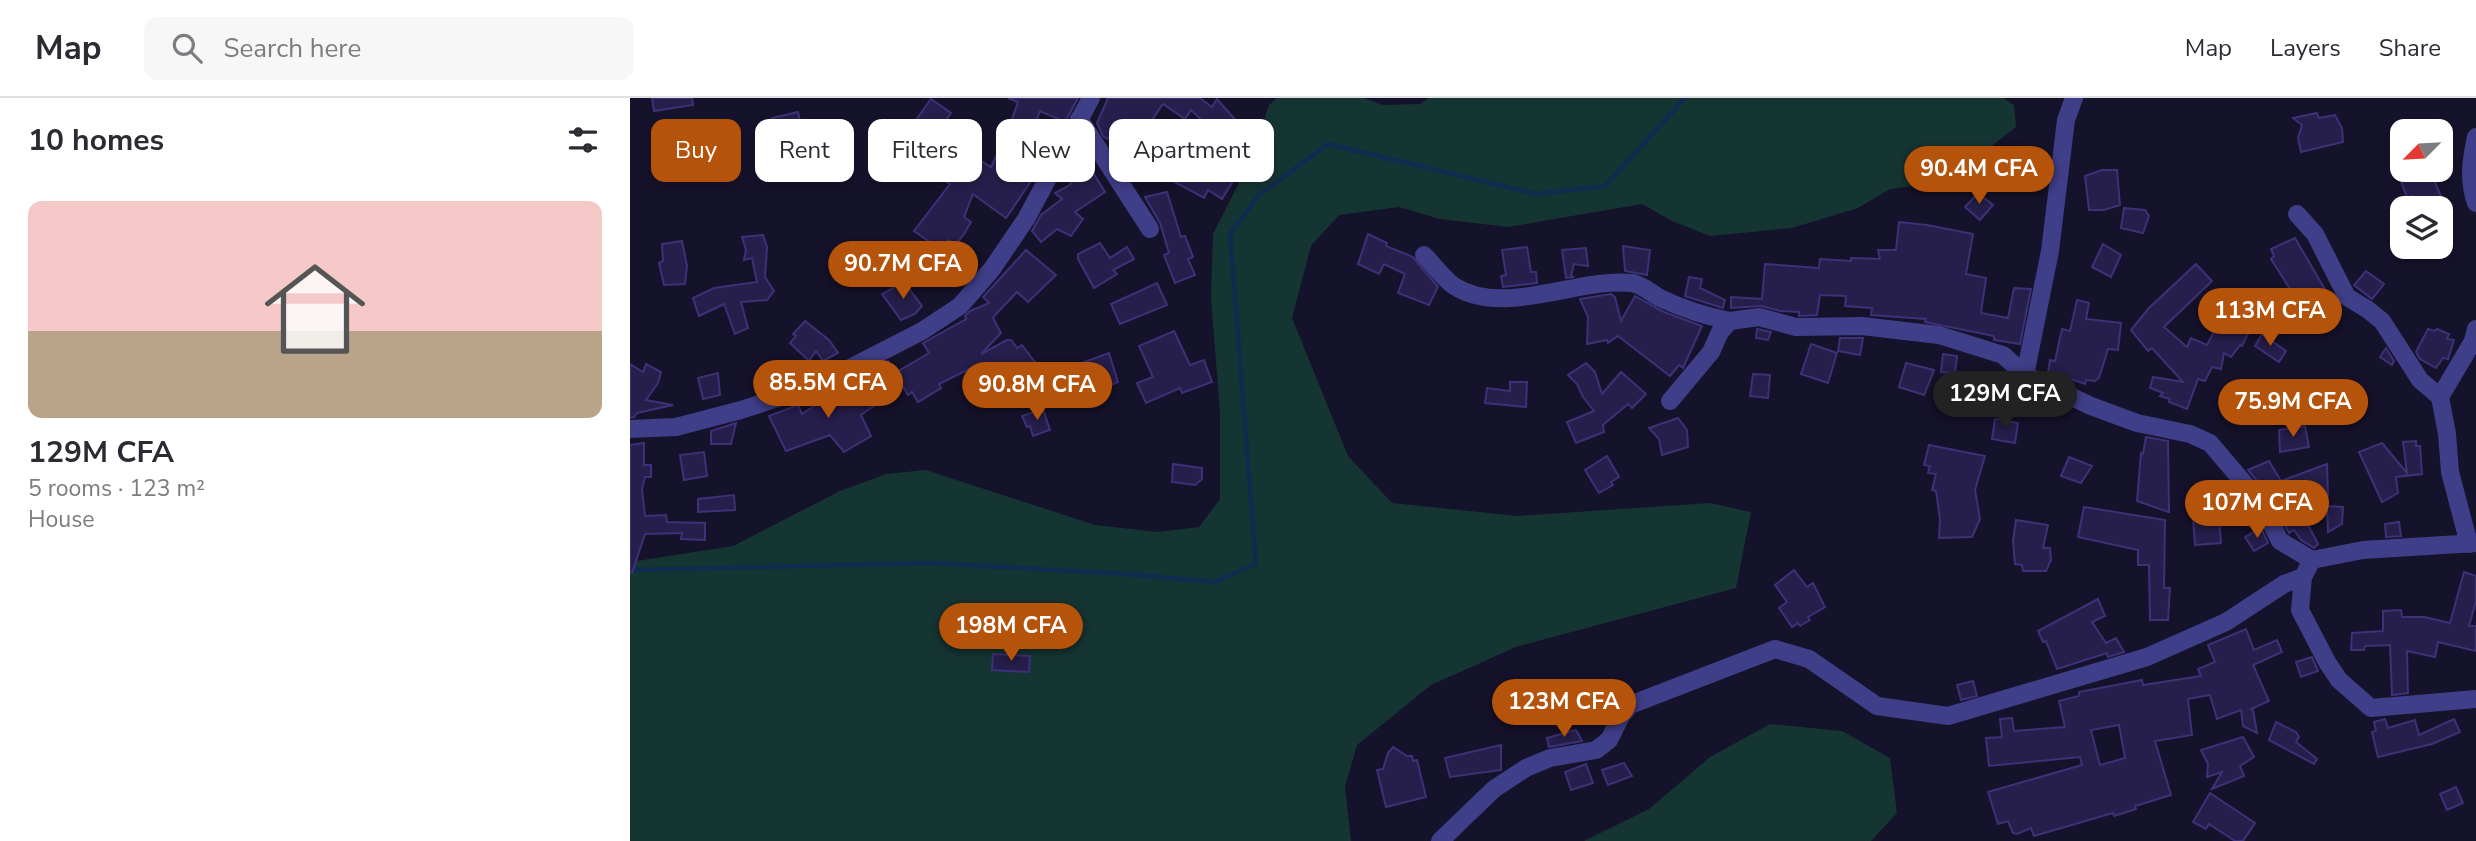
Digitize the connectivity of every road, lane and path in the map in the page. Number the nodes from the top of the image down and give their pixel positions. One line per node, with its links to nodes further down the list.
1 (1091, 98): 3 (street)
2 (2074, 98): 13 (street)
3 (1079, 119)
4 (2476, 137): 7 (street)
5 (1095, 144): 9 (street)
6 (1046, 182): 16 (street)
7 (2476, 203)
8 (2297, 214): 14 (street)
9 (1150, 229)
10 (1424, 255): 11 (street)
11 (1731, 321): 13 (street); 15 (street)
12 (2476, 330): 14 (street)
13 (2025, 375): 18 (street)
14 (2440, 397): 17 (street)
15 (1670, 401)
16 (630, 429)
17 (2472, 544): 18 (street)
18 (2312, 559): 19 (street)
19 (2303, 577): 20 (street); 21 (street)
20 (2476, 699)
21 (1440, 841)

